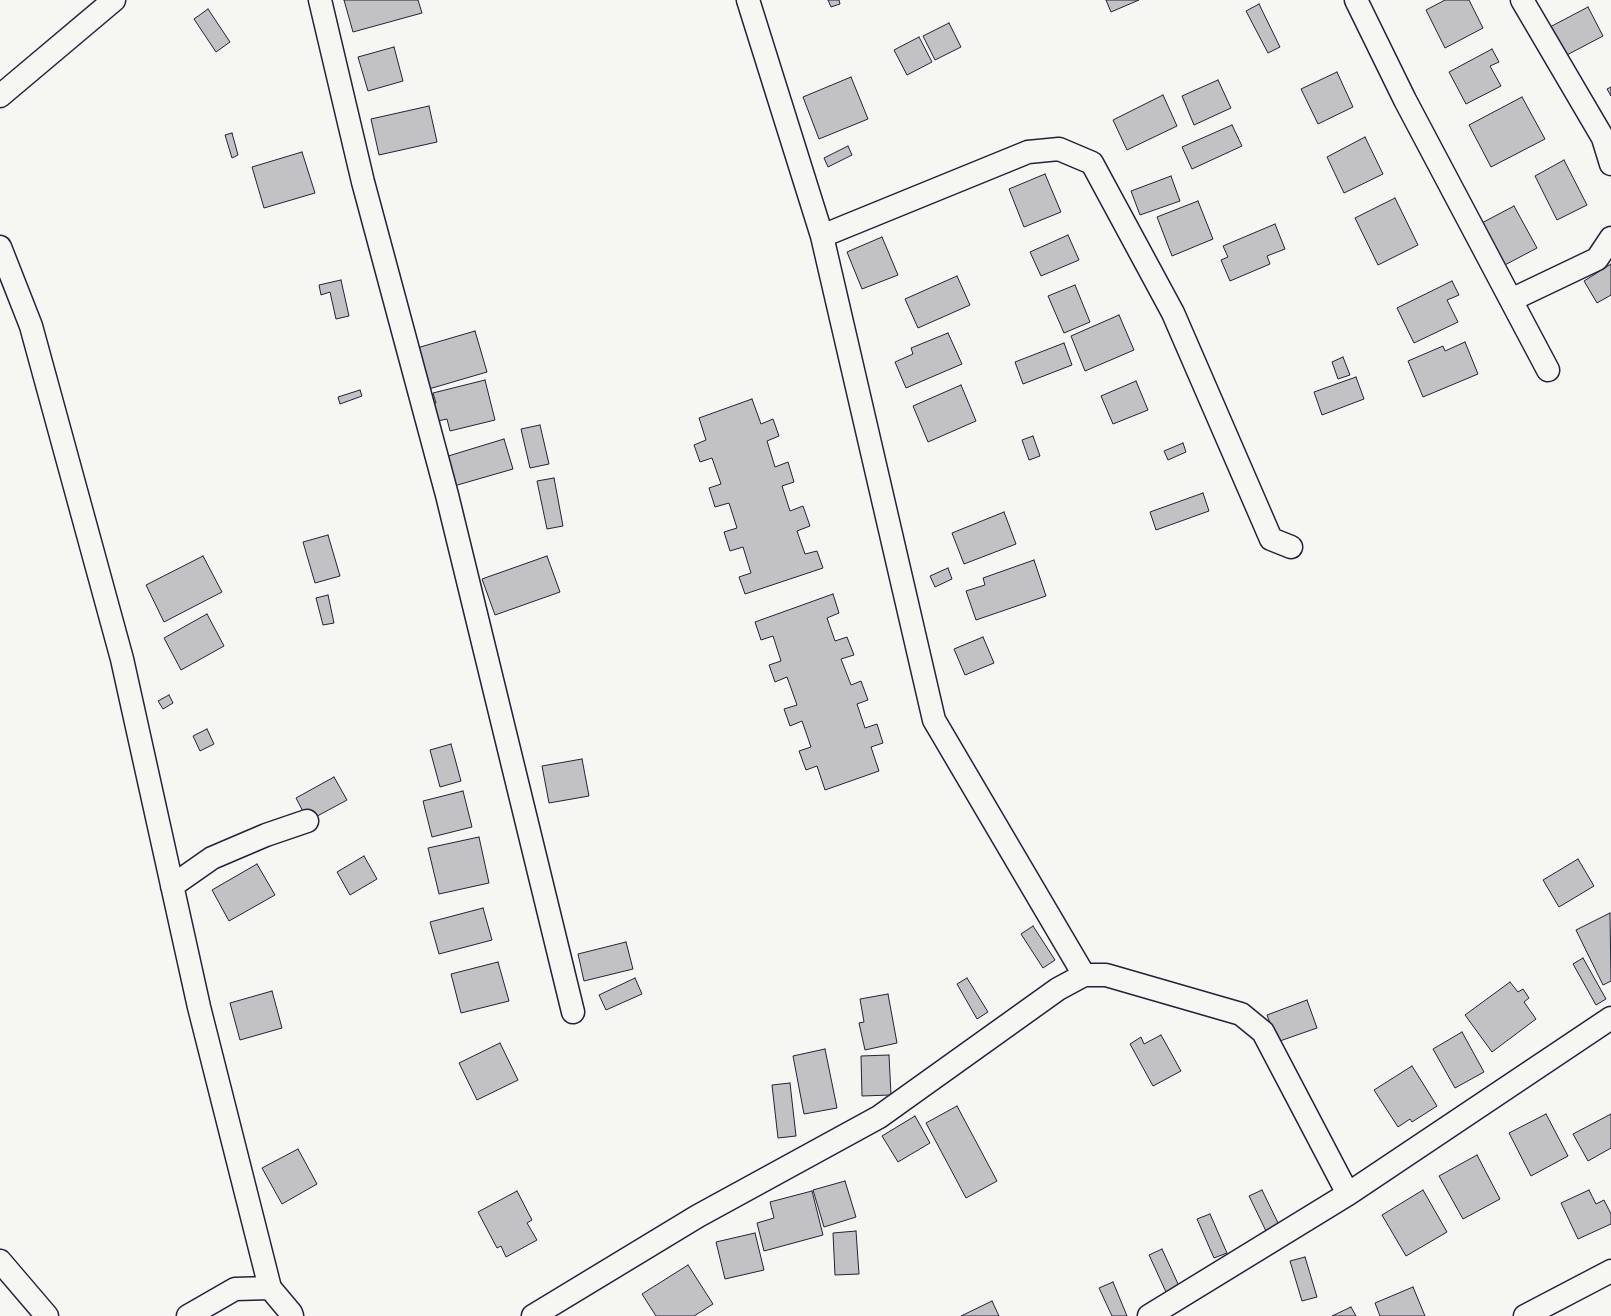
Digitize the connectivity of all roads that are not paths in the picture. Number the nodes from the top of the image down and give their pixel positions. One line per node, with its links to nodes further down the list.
1 (114, 0): 6 (street)
2 (320, 0): 17 (street)
3 (748, 0): 8 (street)
4 (1356, 0): 11 (street)
5 (1522, 0): 7 (street)
6 (0, 96)
7 (1611, 164)
8 (822, 236): 13 (street); 16 (street)
9 (1611, 238): 11 (street)
10 (0, 247): 15 (street)
11 (1511, 300): 12 (street)
12 (1548, 370)
13 (1291, 547)
14 (307, 821): 15 (street)
15 (172, 886): 22 (street)
16 (1084, 975): 19 (street); 26 (street)
17 (573, 1012)
18 (1611, 1018): 19 (street)
19 (1348, 1194): 27 (street)
20 (0, 1261): 23 (street)
21 (1611, 1271): 28 (street)
22 (270, 1288): 24 (street); 25 (street)
23 (47, 1316)
24 (188, 1316)
25 (292, 1316)
26 (533, 1316)
27 (1149, 1316)
28 (1524, 1316)

